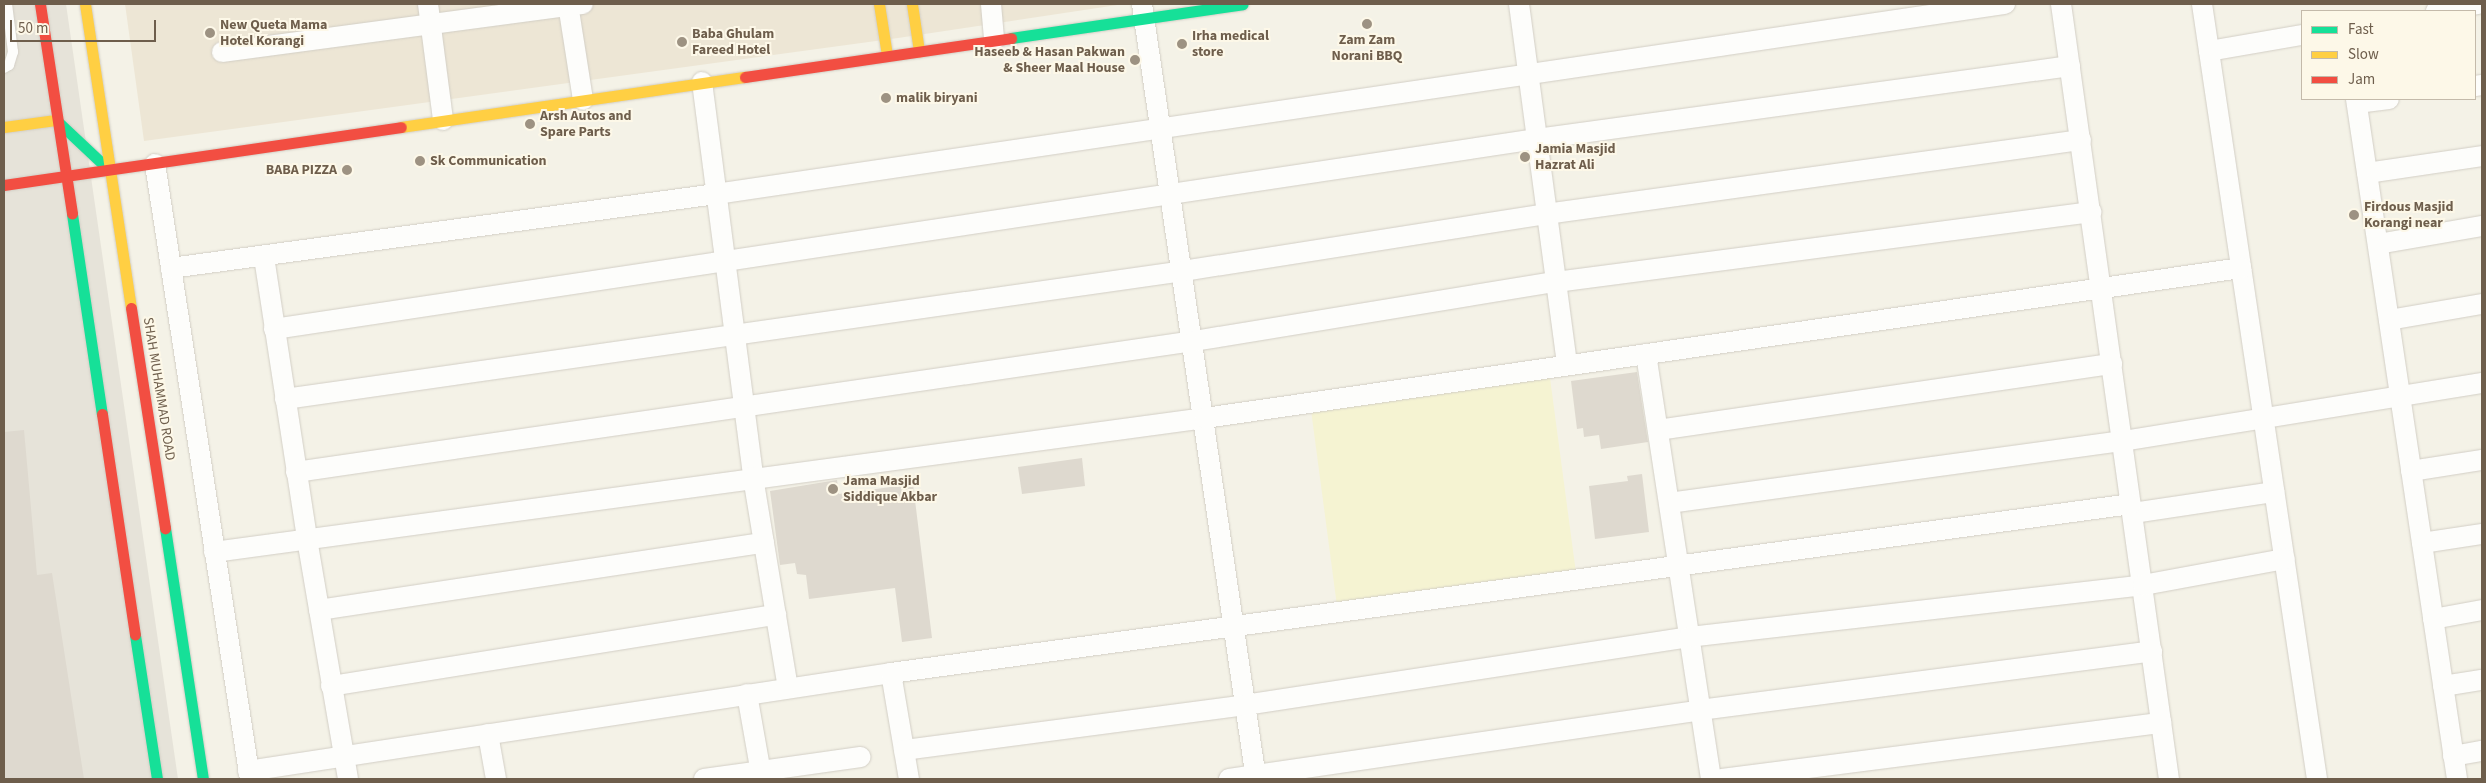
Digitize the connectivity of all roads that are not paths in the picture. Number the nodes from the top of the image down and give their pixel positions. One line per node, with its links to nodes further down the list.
1 (7, 4): 25 (lane)
2 (40, 4): 31 (street)
3 (85, 4): 39 (street, SHAH MUHAMMAD ROAD)
4 (428, 4): 17 (street)
5 (573, 4): 17 (street); 28 (street)
6 (880, 4): 23 (street)
7 (912, 4): 20 (street)
8 (991, 4): 19 (street)
9 (1243, 4): 16 (street)
10 (1519, 4): 26 (street)
11 (2005, 4): 26 (street)
12 (2061, 4): 24 (street)
13 (2202, 4): 21 (street)
14 (2478, 4): 15 (street)
15 (2442, 10)
16 (1143, 11): 19 (street); 34 (street)
17 (431, 25): 22 (street); 32 (street)
18 (2301, 35): 21 (street)
19 (994, 40): 20 (street)
20 (919, 51): 23 (street)
21 (2209, 51): 52 (street)
22 (222, 52)
23 (887, 55): 27 (street)
24 (2070, 66): 35 (street); 36 (street)
25 (4, 68)
26 (1528, 75): 34 (street); 35 (street)
27 (702, 82): 28 (street); 43 (street)
28 (583, 100): 32 (street)
29 (2373, 100): 30 (street)
30 (2357, 101): 40 (street)
31 (56, 120): 33 (street); 39 (street); 41 (street)
32 (444, 120): 38 (street)
33 (4, 127)
34 (1161, 128): 43 (street); 44 (street)
35 (1537, 139): 44 (street); 46 (street)
36 (2081, 140): 45 (street); 46 (street)
37 (2482, 156): 40 (street)
38 (154, 164): 39 (street); 51 (street)
39 (109, 170): 41 (street); 113 (street, SHAH MUHAMMAD ROAD)
40 (2367, 173): 48 (street)
41 (63, 176): 42 (street); 112 (street)
42 (4, 185)
43 (716, 194): 49 (street); 50 (street)
44 (1172, 196): 50 (street); 53 (street)
45 (2091, 212): 54 (street); 55 (street)
46 (1546, 214): 53 (street); 54 (street)
47 (2482, 226): 48 (street)
48 (2378, 244): 57 (street)
49 (264, 257): 51 (street); 58 (street)
50 (725, 264): 58 (street); 59 (street)
51 (171, 268): 83 (street)
52 (2241, 268): 55 (street); 69 (street)
53 (1183, 271): 59 (street); 60 (street)
54 (1556, 282): 60 (street); 63 (street)
55 (2102, 287): 61 (street); 62 (street)
56 (2482, 304): 57 (street)
57 (2389, 320): 65 (street)
58 (274, 329): 66 (street)
59 (734, 336): 66 (street); 67 (street)
60 (1194, 341): 67 (street); 68 (street)
61 (1646, 354): 63 (street); 70 (street)
62 (2112, 364): 70 (street); 71 (street)
63 (1567, 365): 68 (street)
64 (2482, 383): 65 (street)
65 (2400, 397): 69 (street); 74 (street)
66 (285, 399): 73 (street)
67 (744, 407): 73 (street); 75 (street)
68 (1205, 418): 75 (street); 91 (street)
69 (2264, 420): 71 (street); 76 (street)
70 (1658, 430): 77 (street)
71 (2123, 441): 77 (street); 78 (street)
72 (2482, 460): 74 (street)
73 (296, 472): 80 (street)
74 (2411, 472): 82 (street)
75 (753, 477): 80 (street); 81 (street)
76 (2274, 492): 78 (street); 84 (street)
77 (1669, 503): 85 (street)
78 (2132, 509): 85 (street); 86 (street)
79 (2482, 534): 82 (street)
80 (307, 539): 83 (street); 87 (street)
81 (764, 543): 87 (street); 89 (street)
82 (2422, 543): 90 (street)
83 (214, 552): 109 (street)
84 (2285, 559): 86 (street); 122 (street)
85 (1679, 565): 91 (street); 92 (street)
86 (2143, 585): 92 (street); 93 (street)
87 (318, 610): 96 (street)
88 (2482, 610): 90 (street)
89 (776, 615): 96 (street); 98 (street)
90 (2433, 619): 97 (street)
91 (1234, 627): 94 (street); 100 (street)
92 (1689, 637): 100 (street); 101 (street)
93 (2152, 651): 101 (street); 102 (street)
94 (891, 673): 98 (street); 104 (street)
95 (2482, 680): 97 (street)
96 (331, 686): 106 (street)
97 (2443, 686): 107 (street)
98 (788, 688): 99 (street)
99 (747, 694): 103 (street); 110 (street)
100 (1245, 705): 104 (street); 111 (street)
101 (1700, 710): 111 (street); 119 (street)
102 (2162, 724): 120 (street); 121 (street)
103 (488, 734): 106 (street); 115 (street)
104 (904, 750): 117 (street)
105 (2482, 751): 107 (street)
106 (343, 756): 109 (street); 114 (street)
107 (2453, 756): 123 (street)
108 (860, 757): 110 (street)
109 (249, 775)
110 (761, 775): 116 (street)
111 (1256, 777): 118 (street)
112 (157, 779)
113 (203, 779)
114 (348, 779)
115 (496, 779)
116 (704, 779)
117 (909, 779)
118 (1229, 779)
119 (1711, 779)
120 (1722, 779)
121 (2169, 779)
122 (2317, 779)
123 (2456, 779)

